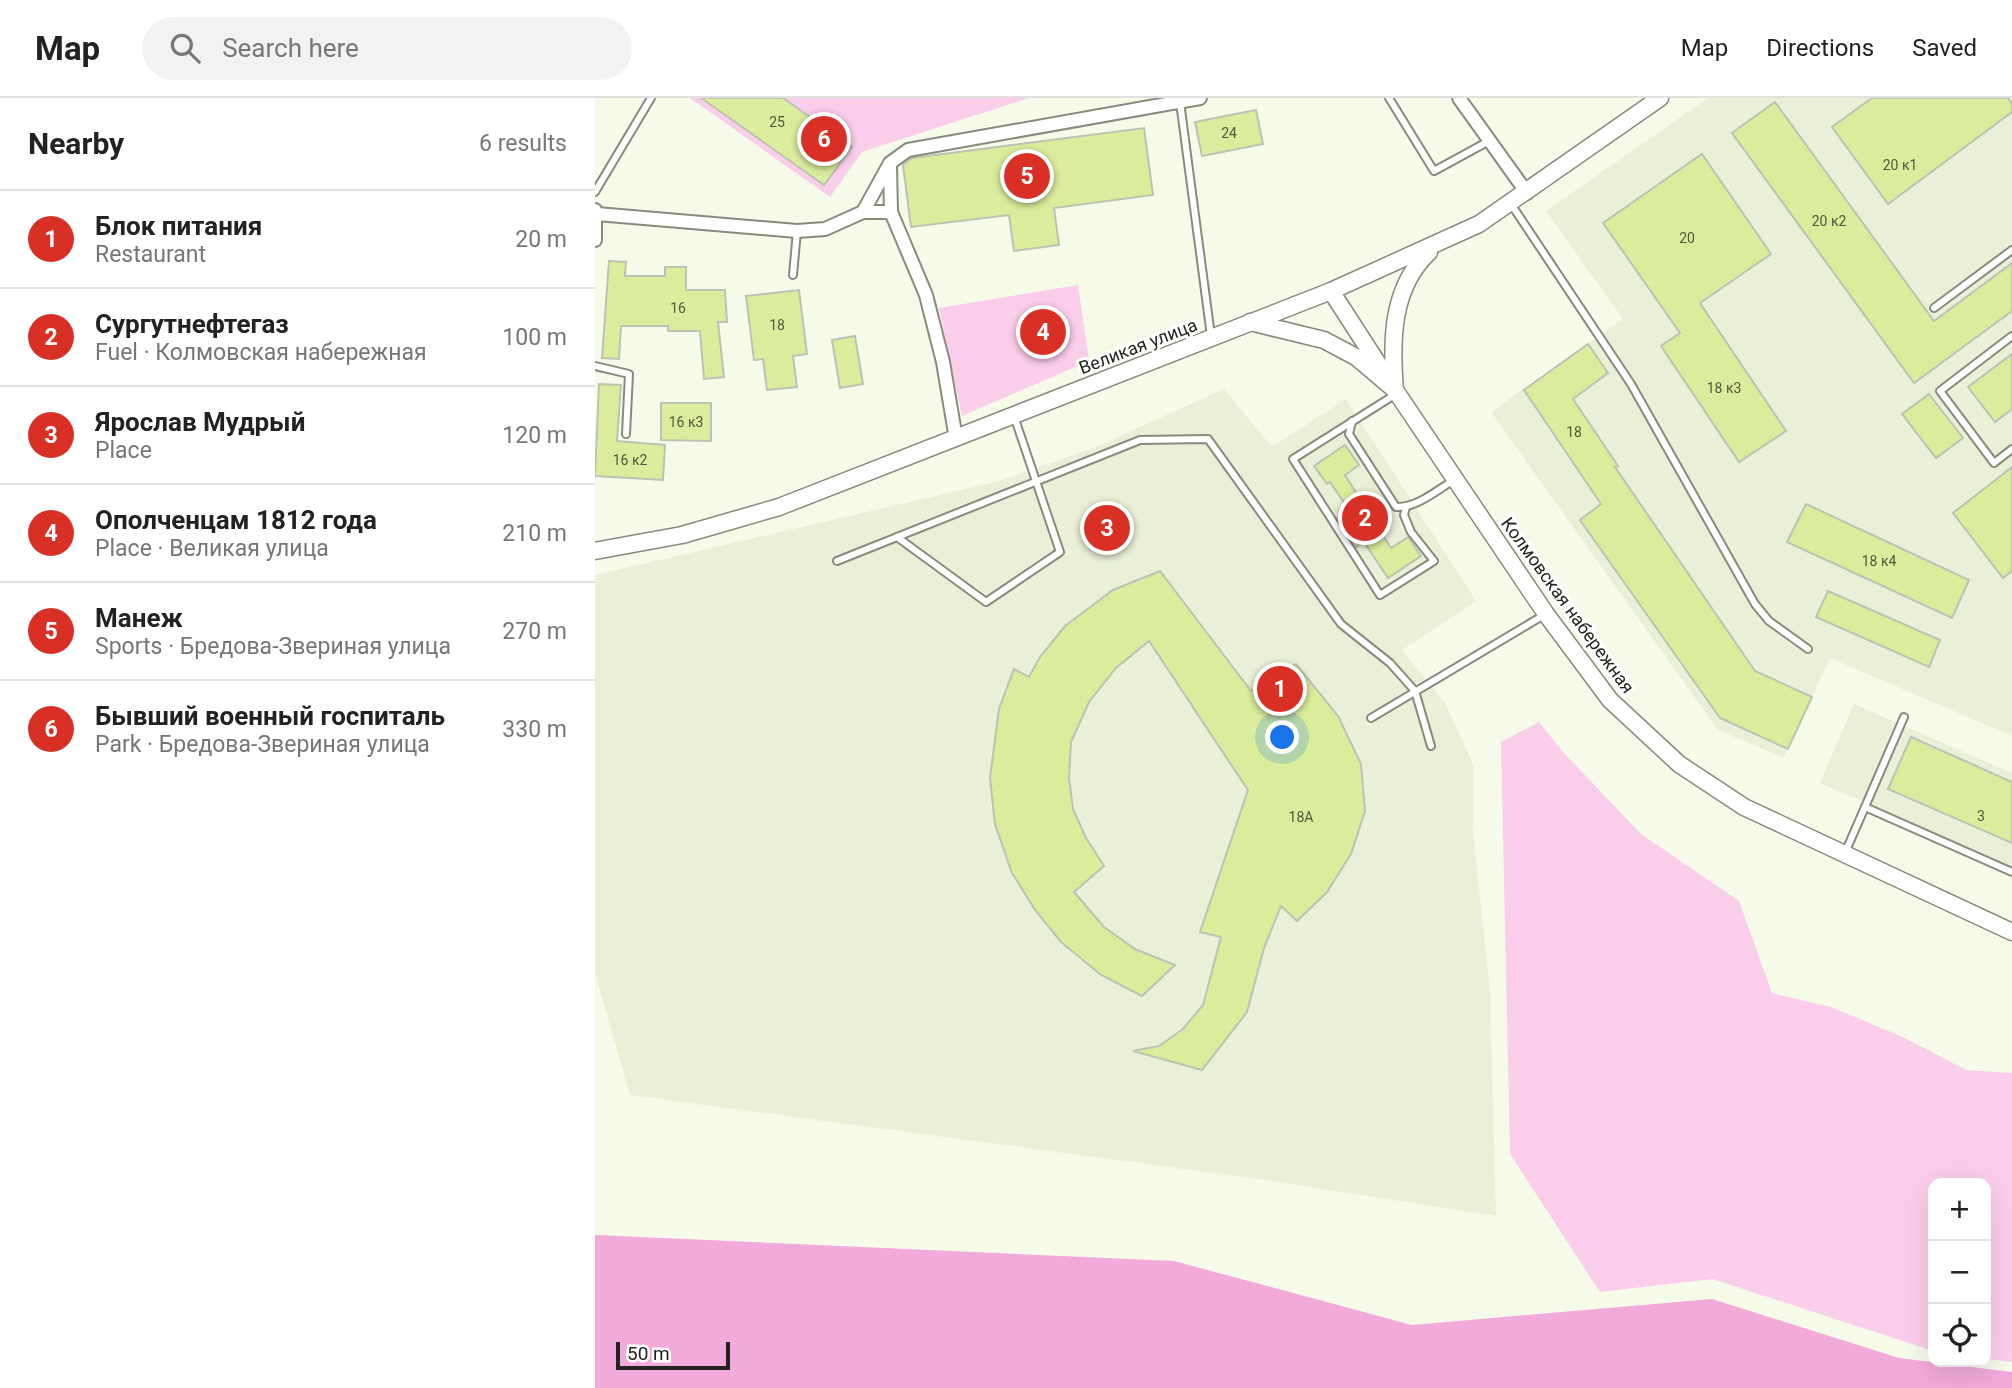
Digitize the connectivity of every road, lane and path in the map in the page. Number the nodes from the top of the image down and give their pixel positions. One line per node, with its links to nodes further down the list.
1 (651, 98): 9 (lane)
2 (1200, 98): 6 (street)
3 (1389, 98): 7 (lane)
4 (1459, 98): 7 (street)
5 (1660, 98): 10 (main road, Великая улица)
6 (1178, 103): 8 (street); 24 (lane)
7 (1489, 141): 10 (street)
8 (890, 163): 13 (street); 14 (street)
9 (595, 192)
10 (1527, 193): 11 (main road, Великая улица)
11 (1511, 204): 17 (main road, Великая улица); 39 (lane)
12 (596, 212): 15 (street); 16 (street)
13 (863, 212): 14 (street); 15 (street)
14 (891, 212): 30 (street)
15 (797, 231): 19 (lane)
16 (595, 240)
17 (1442, 243): 20 (main road, Великая улица); 26 (main road)
18 (2012, 250): 21 (lane)
19 (793, 275)
20 (1331, 290): 22 (main road, Великая улица); 26 (main road)
21 (1934, 308)
22 (1250, 322): 24 (main road, Великая улица); 26 (main road)
23 (2012, 336): 31 (lane)
24 (1211, 338): 27 (main road, Великая улица)
25 (595, 366): 29 (lane)
26 (1397, 391): 28 (lane); 32 (main road, Колмовская набережная)
27 (1014, 416): 30 (main road, Великая улица); 33 (lane)
28 (1352, 421): 34 (lane); 34 (lane)
29 (626, 434)
30 (956, 439): 36 (main road, Великая улица)
31 (2012, 449)
32 (1456, 479): 34 (lane); 38 (main road, Колмовская набережная)
33 (1036, 482): 35 (lane); 35 (lane); 40 (lane)
34 (1406, 508)
35 (897, 537): 37 (lane)
36 (595, 551)
37 (837, 561)
38 (1546, 614): 40 (lane); 45 (main road, Колмовская набережная)
39 (1808, 649)
40 (1415, 691): 42 (lane); 43 (lane)
41 (1904, 717): 44 (lane)
42 (1371, 718)
43 (1430, 746)
44 (1865, 807): 45 (lane); 46 (lane)
45 (1844, 855): 47 (main road, Колмовская набережная)
46 (2012, 872)
47 (2012, 932)

